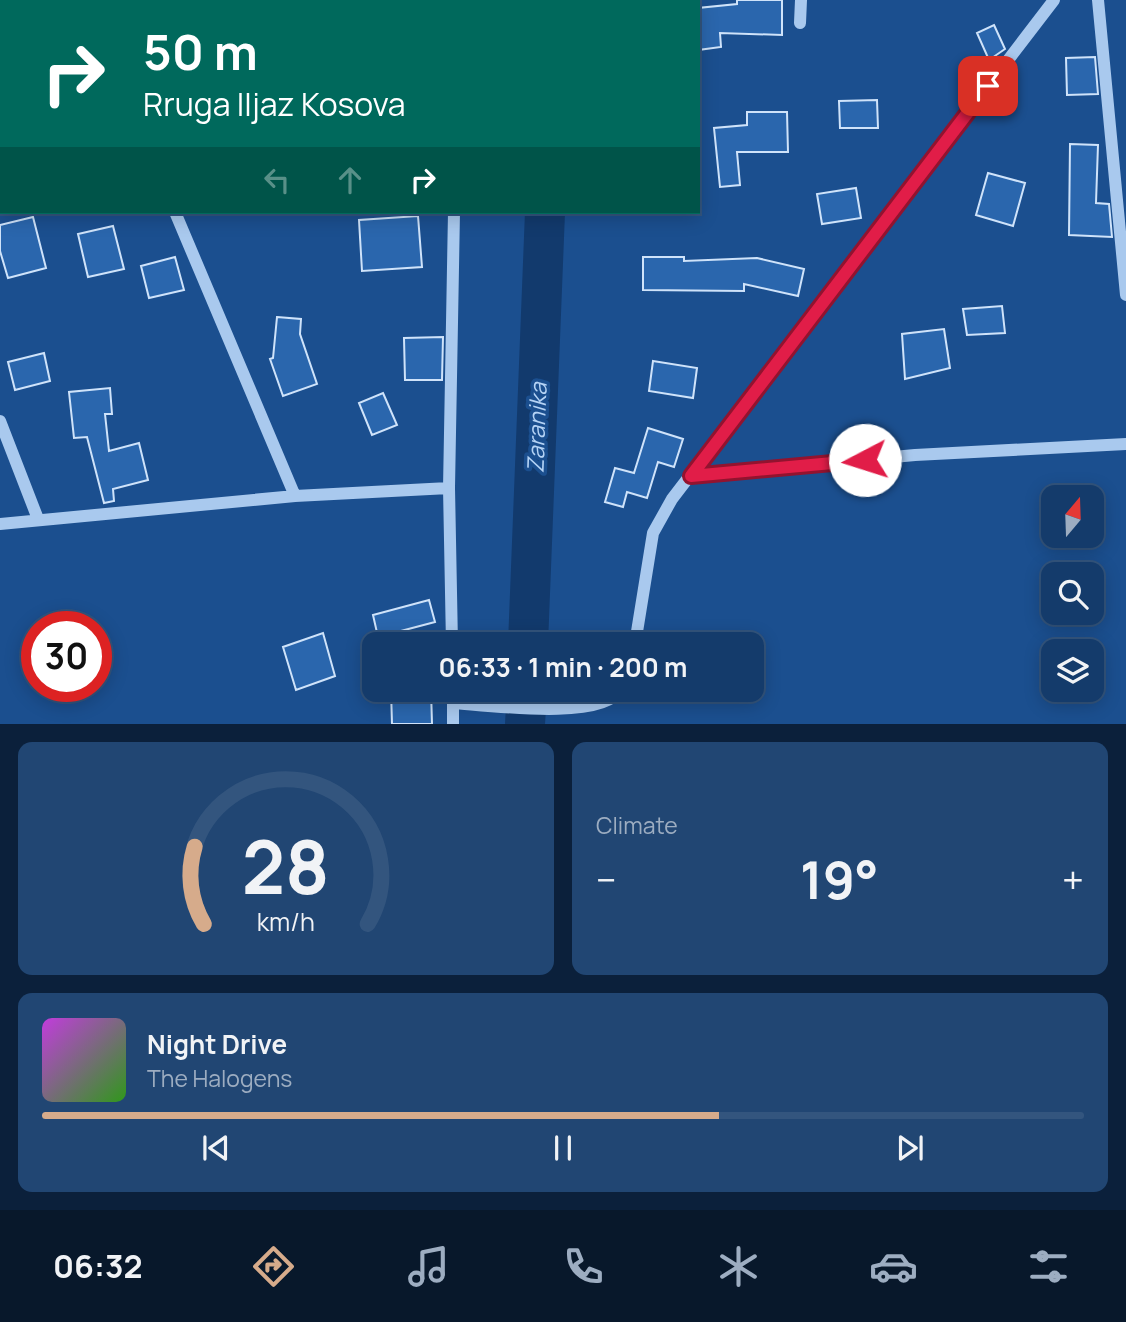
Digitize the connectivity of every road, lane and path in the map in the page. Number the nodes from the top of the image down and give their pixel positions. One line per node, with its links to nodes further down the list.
1 (801, 0): 4 (street)
2 (1054, 0): 10 (street)
3 (1098, 0): 7 (street)
4 (800, 23)
5 (176, 214): 12 (street)
6 (454, 214): 11 (street)
7 (1126, 295)
8 (0, 421): 13 (street)
9 (1126, 444): 10 (street)
10 (691, 476): 16 (street)
11 (449, 488): 12 (street); 15 (street)
12 (295, 496): 13 (street)
13 (38, 519): 14 (street)
14 (0, 524)
15 (452, 632)
16 (637, 632)
17 (605, 702): 18 (street)
18 (453, 703): 19 (street)
19 (453, 723)

